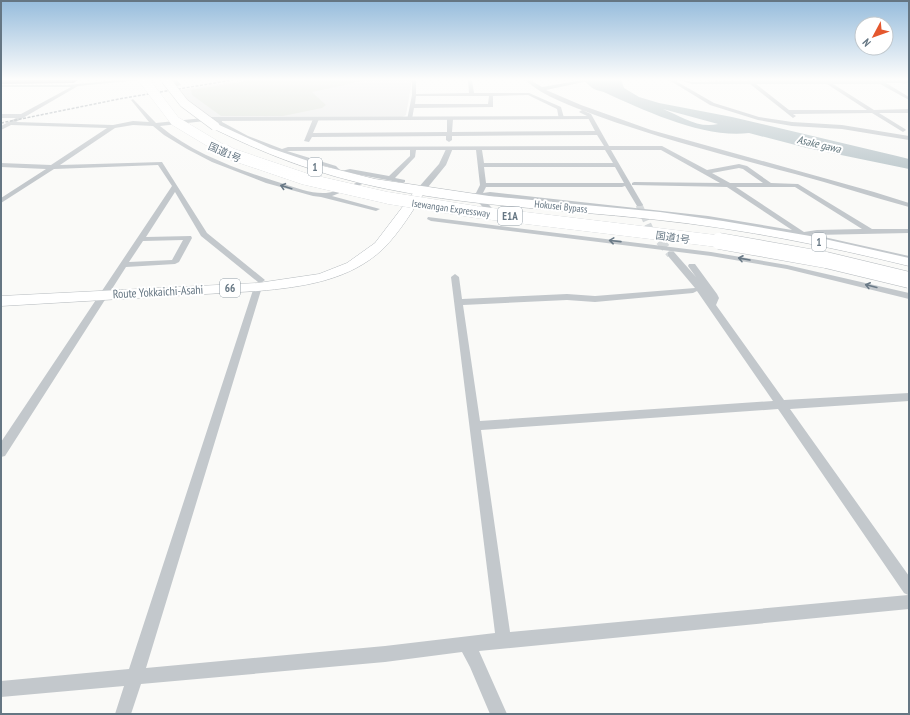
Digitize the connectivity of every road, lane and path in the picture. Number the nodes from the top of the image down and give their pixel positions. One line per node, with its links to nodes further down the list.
1 (28, 113): 14 (street)
2 (143, 113): 22 (street, 国道1号 / 1)
3 (167, 113): 77 (highway, Isewangan Expressway / E1A, bridge)
4 (183, 113): 75 (highway, Isewangan Expressway / E1A)
5 (200, 113): 20 (highway, Hokusei Bypass / 1, bridge)
6 (410, 113): 15 (street)
7 (560, 113): 17 (street)
8 (585, 113): 18 (street)
9 (598, 113): 37 (street)
10 (739, 113): 24 (street)
11 (790, 113): 24 (street)
12 (876, 113): 26 (street)
13 (1, 116): 14 (street)
14 (23, 116): 21 (street)
15 (408, 118): 16 (street); 19 (street)
16 (450, 118): 17 (street); 27 (street)
17 (561, 118): 18 (street)
18 (590, 118): 28 (street)
19 (316, 119): 20 (street); 29 (street)
20 (215, 122): 22 (street); 36 (street); 42 (highway, Hokusei Bypass / 1)
21 (11, 123): 23 (street); 25 (street)
22 (157, 125): 23 (street); 56 (street, 国道1号 / 1, one-way to 22)
23 (113, 126): 41 (street)
24 (842, 127): 30 (street)
25 (1, 128)
26 (903, 130)
27 (449, 134): 28 (street); 29 (street); 32 (street)
28 (598, 134): 34 (street)
29 (309, 135): 35 (street)
30 (909, 138)
31 (412, 148): 32 (street); 35 (street); 45 (street)
32 (450, 148): 33 (street); 55 (street)
33 (479, 148): 34 (street); 39 (street)
34 (607, 148): 40 (street); 43 (street)
35 (304, 149): 36 (street)
36 (281, 151): 42 (street)
37 (740, 158): 53 (street); 59 (street)
38 (1, 165): 41 (street)
39 (481, 165): 40 (street); 49 (street)
40 (617, 165): 44 (street)
41 (51, 167): 54 (street); 58 (street)
42 (336, 170): 45 (street); 46 (highway, Hokusei Bypass / 1)
43 (706, 172): 51 (street); 52 (street)
44 (622, 173): 48 (street); 50 (street); 60 (street)
45 (390, 179): 47 (street)
46 (368, 180): 55 (highway, Hokusei Bypass / 1); 56 (street)
47 (403, 181)
48 (634, 184): 51 (street); 62 (street)
49 (483, 185): 50 (street); 57 (street)
50 (622, 185): 60 (street)
51 (728, 185): 52 (street); 67 (street)
52 (770, 185): 53 (street)
53 (796, 185): 65 (street)
54 (175, 186): 68 (street); 78 (street)
55 (421, 190): 57 (highway, Hokusei Bypass / 1); 78 (main road, Route Yokkaichi-Asahi / 66)
56 (324, 196): 61 (street, 国道1号 / 1)
57 (474, 197): 60 (street); 64 (street); 73 (highway, Hokusei Bypass / 1)
58 (1, 201)
59 (909, 205)
60 (637, 207): 62 (street)
61 (376, 209)
62 (650, 211): 67 (street)
63 (430, 219): 64 (street, 国道1号)
64 (508, 227): 69 (street, 国道1号, one-way to 64)
65 (870, 231): 66 (street); 67 (street)
66 (909, 231)
67 (803, 234): 72 (street)
68 (141, 239): 74 (street); 74 (street)
69 (659, 246): 70 (street, 国道1号); 79 (street)
70 (679, 249): 81 (street, 国道1号, one-way to 70); 84 (street)
71 (671, 254): 84 (street)
72 (909, 258)
73 (909, 262)
74 (124, 265): 80 (street)
75 (909, 270)
76 (455, 277): 83 (street)
77 (909, 280)
78 (260, 283): 80 (main road, Route Yokkaichi-Asahi / 66); 93 (street)
79 (693, 290): 83 (street); 84 (street)
80 (103, 295): 82 (main road, Route Yokkaichi-Asahi / 66); 88 (street)
81 (909, 296)
82 (1, 301)
83 (458, 302): 87 (street)
84 (712, 305): 86 (street)
85 (909, 397): 86 (street)
86 (781, 404): 87 (street); 89 (street)
87 (474, 426): 91 (street)
88 (1, 452)
89 (909, 588)
90 (909, 602): 91 (street)
91 (504, 640): 92 (street)
92 (466, 644): 93 (street); 96 (street)
93 (136, 676): 94 (street); 95 (street)
94 (1, 689)
95 (123, 714)
96 (499, 714)

